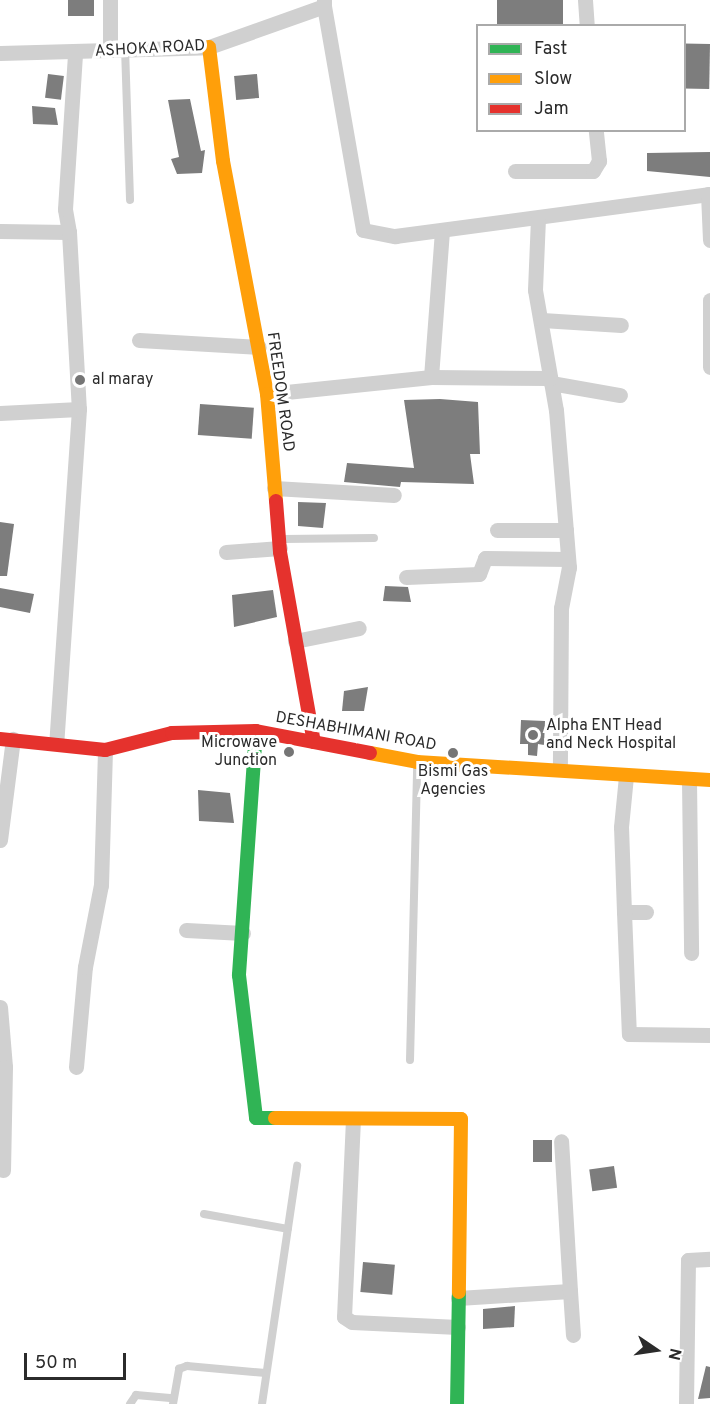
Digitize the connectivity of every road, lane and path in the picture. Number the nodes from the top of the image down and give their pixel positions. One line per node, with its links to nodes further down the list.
1 (110, 0): 6 (street)
2 (585, 0): 4 (street)
3 (324, 3): 5 (street, ASHOKA ROAD); 14 (street)
4 (587, 24)
5 (208, 47): 6 (street, ASHOKA ROAD); 23 (street, FREEDOM ROAD)
6 (118, 49): 8 (street, ASHOKA ROAD); 12 (lane)
7 (0, 53): 8 (street, ASHOKA ROAD)
8 (75, 53): 16 (street)
9 (596, 132): 10 (street)
10 (515, 171)
11 (709, 194): 13 (street); 18 (street)
12 (130, 200)
13 (538, 218): 14 (street); 20 (street)
14 (442, 230): 25 (street)
15 (0, 231): 16 (street); 17 (street)
16 (69, 232): 29 (street)
17 (0, 237)
18 (710, 240)
19 (710, 300): 24 (street)
20 (542, 320): 21 (street); 26 (street)
21 (621, 325)
22 (139, 340): 23 (street)
23 (260, 347): 27 (street, FREEDOM ROAD)
24 (710, 358)
25 (431, 377): 26 (street); 27 (street)
26 (551, 381): 28 (street); 34 (street)
27 (267, 394): 31 (street, FREEDOM ROAD)
28 (620, 395)
29 (79, 409): 30 (street); 45 (street)
30 (0, 413)
31 (274, 488): 32 (street); 36 (street, FREEDOM ROAD)
32 (394, 495)
33 (497, 530): 34 (street)
34 (566, 530): 38 (street)
35 (374, 538): 36 (lane)
36 (280, 545): 37 (street); 41 (street, FREEDOM ROAD)
37 (226, 552)
38 (568, 559): 39 (street); 48 (street)
39 (406, 577)
40 (359, 628): 41 (street)
41 (296, 641): 44 (street, FREEDOM ROAD)
42 (256, 731): 44 (street, DESHABHIMANI ROAD); 46 (street, DESHABHIMANI ROAD); 56 (street)
43 (6, 739): 45 (street, DESHABHIMANI ROAD); 52 (street)
44 (314, 742): 47 (street, DESHABHIMANI ROAD)
45 (56, 743): 46 (street, DESHABHIMANI ROAD)
46 (105, 750): 61 (street)
47 (417, 762): 48 (street, DESHABHIMANI ROAD); 60 (lane)
48 (560, 769): 49 (street, DESHABHIMANI ROAD)
49 (626, 776): 50 (street, DESHABHIMANI ROAD); 53 (street)
50 (689, 780): 51 (street, DESHABHIMANI ROAD); 57 (street)
51 (710, 780)
52 (0, 840)
53 (624, 912): 54 (street); 59 (street)
54 (646, 912)
55 (186, 930): 56 (street)
56 (243, 933): 62 (street)
57 (691, 953)
58 (0, 1007): 65 (street)
59 (710, 1035)
60 (410, 1060)
61 (76, 1067)
62 (353, 1119): 70 (street); 71 (street)
63 (561, 1141): 69 (street)
64 (297, 1166): 67 (lane)
65 (3, 1170)
66 (204, 1214): 67 (lane)
67 (288, 1229): 73 (lane)
68 (710, 1258): 78 (street)
69 (570, 1291): 70 (street); 72 (street)
70 (458, 1298): 71 (street)
71 (458, 1327): 77 (street)
72 (573, 1335)
73 (266, 1373): 74 (lane); 76 (lane)
74 (173, 1401): 75 (lane)
75 (130, 1404)
76 (262, 1404)
77 (457, 1404)
78 (686, 1404)

